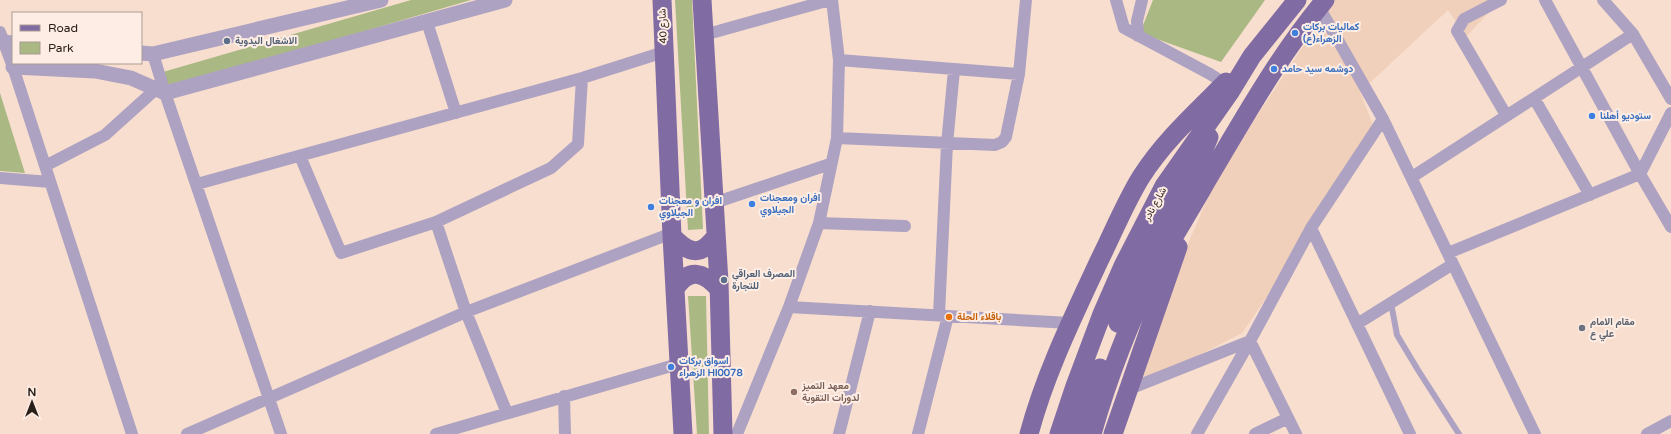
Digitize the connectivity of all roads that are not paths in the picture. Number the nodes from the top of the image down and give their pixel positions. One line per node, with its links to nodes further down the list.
1 (382, 0): 20 (street)
2 (505, 0): 14 (street)
3 (662, 0): 19 (main road, شارع 40)
4 (702, 0): 16 (main road)
5 (831, 0): 16 (street); 21 (street)
6 (1026, 0): 25 (street)
7 (1116, 0): 17 (street)
8 (1142, 0): 17 (street)
9 (1297, 0): 27 (main road)
10 (1501, 0): 33 (street)
11 (1545, 0): 23 (street)
12 (1603, 0): 15 (street)
13 (1322, 4): 34 (street); 44 (main road)
14 (427, 22): 28 (street); 31 (street)
15 (1633, 34): 23 (street); 30 (street)
16 (704, 35): 47 (main road)
17 (1138, 36): 27 (street)
18 (4, 40): 22 (street)
19 (664, 52): 26 (street); 53 (main road, شارع 40)
20 (147, 53): 28 (street)
21 (839, 60): 24 (street); 35 (street)
22 (13, 67): 28 (street); 39 (street)
23 (1582, 67): 29 (street); 40 (street)
24 (954, 70): 25 (street); 36 (street)
25 (1019, 74): 36 (street)
26 (582, 78): 31 (street); 48 (street)
27 (1229, 87): 63 (main road); 84 (main road, شارع نادر); 85 (main road)
28 (161, 91): 39 (street); 45 (street)
29 (1534, 98): 33 (street); 46 (street)
30 (1671, 99)
31 (456, 113): 37 (street)
32 (1671, 113): 40 (street)
33 (1506, 116): 42 (street)
34 (1383, 119): 42 (street); 52 (street)
35 (837, 138): 36 (street); 38 (street)
36 (947, 144): 62 (street)
37 (300, 156): 45 (street); 48 (street)
38 (830, 164): 47 (street); 49 (street)
39 (45, 166): 43 (street)
40 (1640, 174): 46 (street); 51 (street)
41 (0, 178): 43 (street)
42 (1412, 178): 55 (street)
43 (50, 182): 73 (street)
44 (1206, 182): 67 (main road); 86 (main road)
45 (197, 184): 69 (street)
46 (1590, 195): 55 (street)
47 (714, 203): 54 (main road)
48 (436, 222): 61 (street)
49 (819, 223): 50 (street); 59 (street)
50 (905, 226)
51 (1671, 227)
52 (1310, 228): 64 (street); 65 (street)
53 (672, 235): 54 (main road); 56 (main road, شارع 40); 61 (street)
54 (716, 236): 57 (main road)
55 (1450, 258): 58 (street); 93 (street)
56 (675, 289): 57 (main road); 66 (main road, شارع 40)
57 (719, 289): 79 (main road)
58 (1391, 303): 64 (street); 92 (lane)
59 (789, 307): 60 (street); 80 (street)
60 (870, 311): 62 (street); 81 (street)
61 (466, 312): 69 (street); 70 (street)
62 (944, 315): 63 (street); 82 (street)
63 (1070, 323): 83 (main road)
64 (1357, 324): 91 (street)
65 (1250, 341): 67 (street); 71 (street); 88 (street)
66 (678, 364): 68 (street); 78 (main road, شارع 40)
67 (1127, 390): 87 (main road)
68 (564, 396): 70 (street); 77 (street)
69 (269, 398): 74 (street); 75 (street)
70 (507, 413): 76 (street)
71 (1288, 418): 89 (street); 90 (street)
72 (1671, 421): 94 (street)
73 (132, 434)
74 (187, 434)
75 (281, 434)
76 (436, 434)
77 (565, 434)
78 (683, 434)
79 (723, 434)
80 (737, 434)
81 (839, 434)
82 (918, 434)
83 (1029, 434)
84 (1058, 434)
85 (1078, 434)
86 (1092, 434)
87 (1112, 434)
88 (1197, 434)
89 (1255, 434)
90 (1296, 434)
91 (1410, 434)
92 (1459, 434)
93 (1535, 434)
94 (1647, 434)

